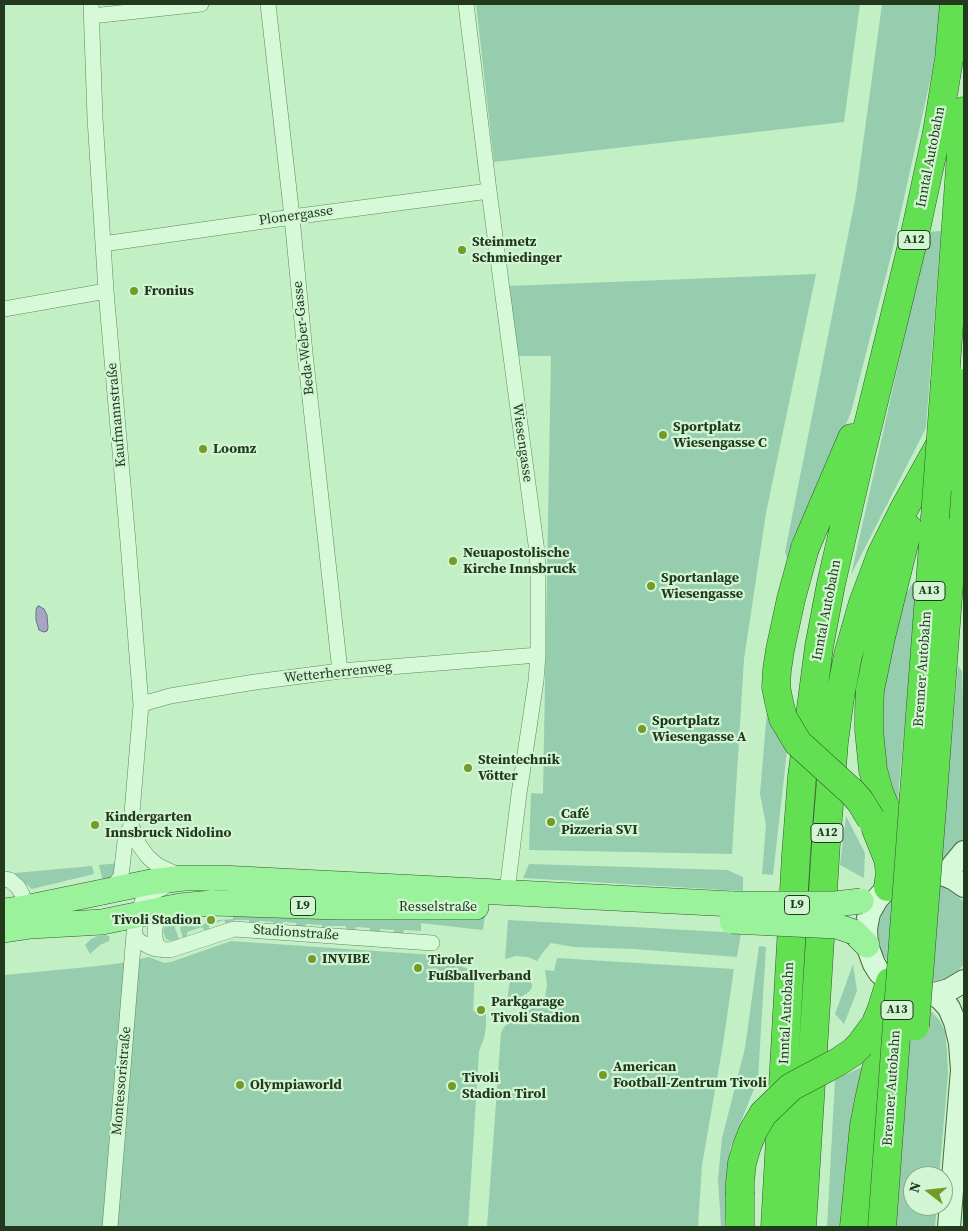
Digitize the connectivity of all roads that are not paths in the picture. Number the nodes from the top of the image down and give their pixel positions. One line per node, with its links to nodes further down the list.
1 (201, 4): 5 (street)
2 (268, 4): 8 (street, Beda-Weber-Gasse)
3 (466, 4): 7 (street, Wiesengasse)
4 (954, 4): 12 (highway, Inntal Autobahn / A12)
5 (92, 10): 9 (street, Kaufmannstraße)
6 (964, 111): 13 (highway, Brenner Autobahn / A13)
7 (489, 191): 8 (street, Plonergasse); 15 (street, Wiesengasse)
8 (292, 217): 9 (street, Plonergasse); 16 (street, Beda-Weber-Gasse)
9 (104, 244): 10 (street, Kaufmannstraße)
10 (106, 291): 11 (street); 17 (street, Kaufmannstraße)
11 (4, 309)
12 (878, 385): 28 (highway, bridge); 42 (highway, Inntal Autobahn / A12)
13 (958, 388): 14 (highway, Inntal Autobahn / A12); 18 (highway, Brenner Autobahn / A13, bridge); 18 (highway, Brenner Autobahn / A13, bridge)
14 (932, 458): 21 (highway); 43 (highway, Inntal Autobahn / A12)
15 (538, 654): 16 (street, Wetterherrenweg); 27 (street, Wiesengasse)
16 (340, 671): 17 (street, Wetterherrenweg)
17 (141, 705): 19 (street, Kaufmannstraße)
18 (923, 795): 45 (highway, Brenner Autobahn / A13, bridge); 46 (highway, Brenner Autobahn / A13, bridge)
19 (130, 825): 23 (street); 26 (street, Kaufmannstraße)
20 (964, 852): 22 (main road)
21 (915, 874): 22 (main road, L9); 28 (main road, L9)
22 (945, 875): 25 (main road, L9)
23 (184, 878): 26 (main road, Resselstraße / L9); 29 (main road, Resselstraße / L9); 32 (street)
24 (4, 879): 30 (street, Resselstraße)
25 (964, 886)
26 (108, 890): 30 (main road, Resselstraße / L9)
27 (518, 895): 29 (main road, Resselstraße / L9); 31 (main road, Resselstraße / L9)
28 (875, 896): 31 (main road, Resselstraße / L9, bridge); 34 (main road)
29 (470, 899): 32 (main road, Resselstraße / L9)
30 (15, 909)
31 (732, 913): 34 (main road, Resselstraße / L9, bridge)
32 (143, 920): 33 (main road, Resselstraße / L9); 36 (street); 36 (street); 40 (street, Montessoristraße)
33 (4, 930)
34 (860, 939): 38 (main road)
35 (432, 943): 36 (street, Stadionstraße)
36 (163, 950)
37 (964, 980): 38 (main road)
38 (912, 989): 39 (main road); 41 (highway, bridge); 44 (highway)
39 (963, 1065): 47 (main road)
40 (110, 1227)
41 (740, 1227)
42 (775, 1227)
43 (802, 1227)
44 (854, 1227)
45 (882, 1227)
46 (900, 1227)
47 (949, 1227)

